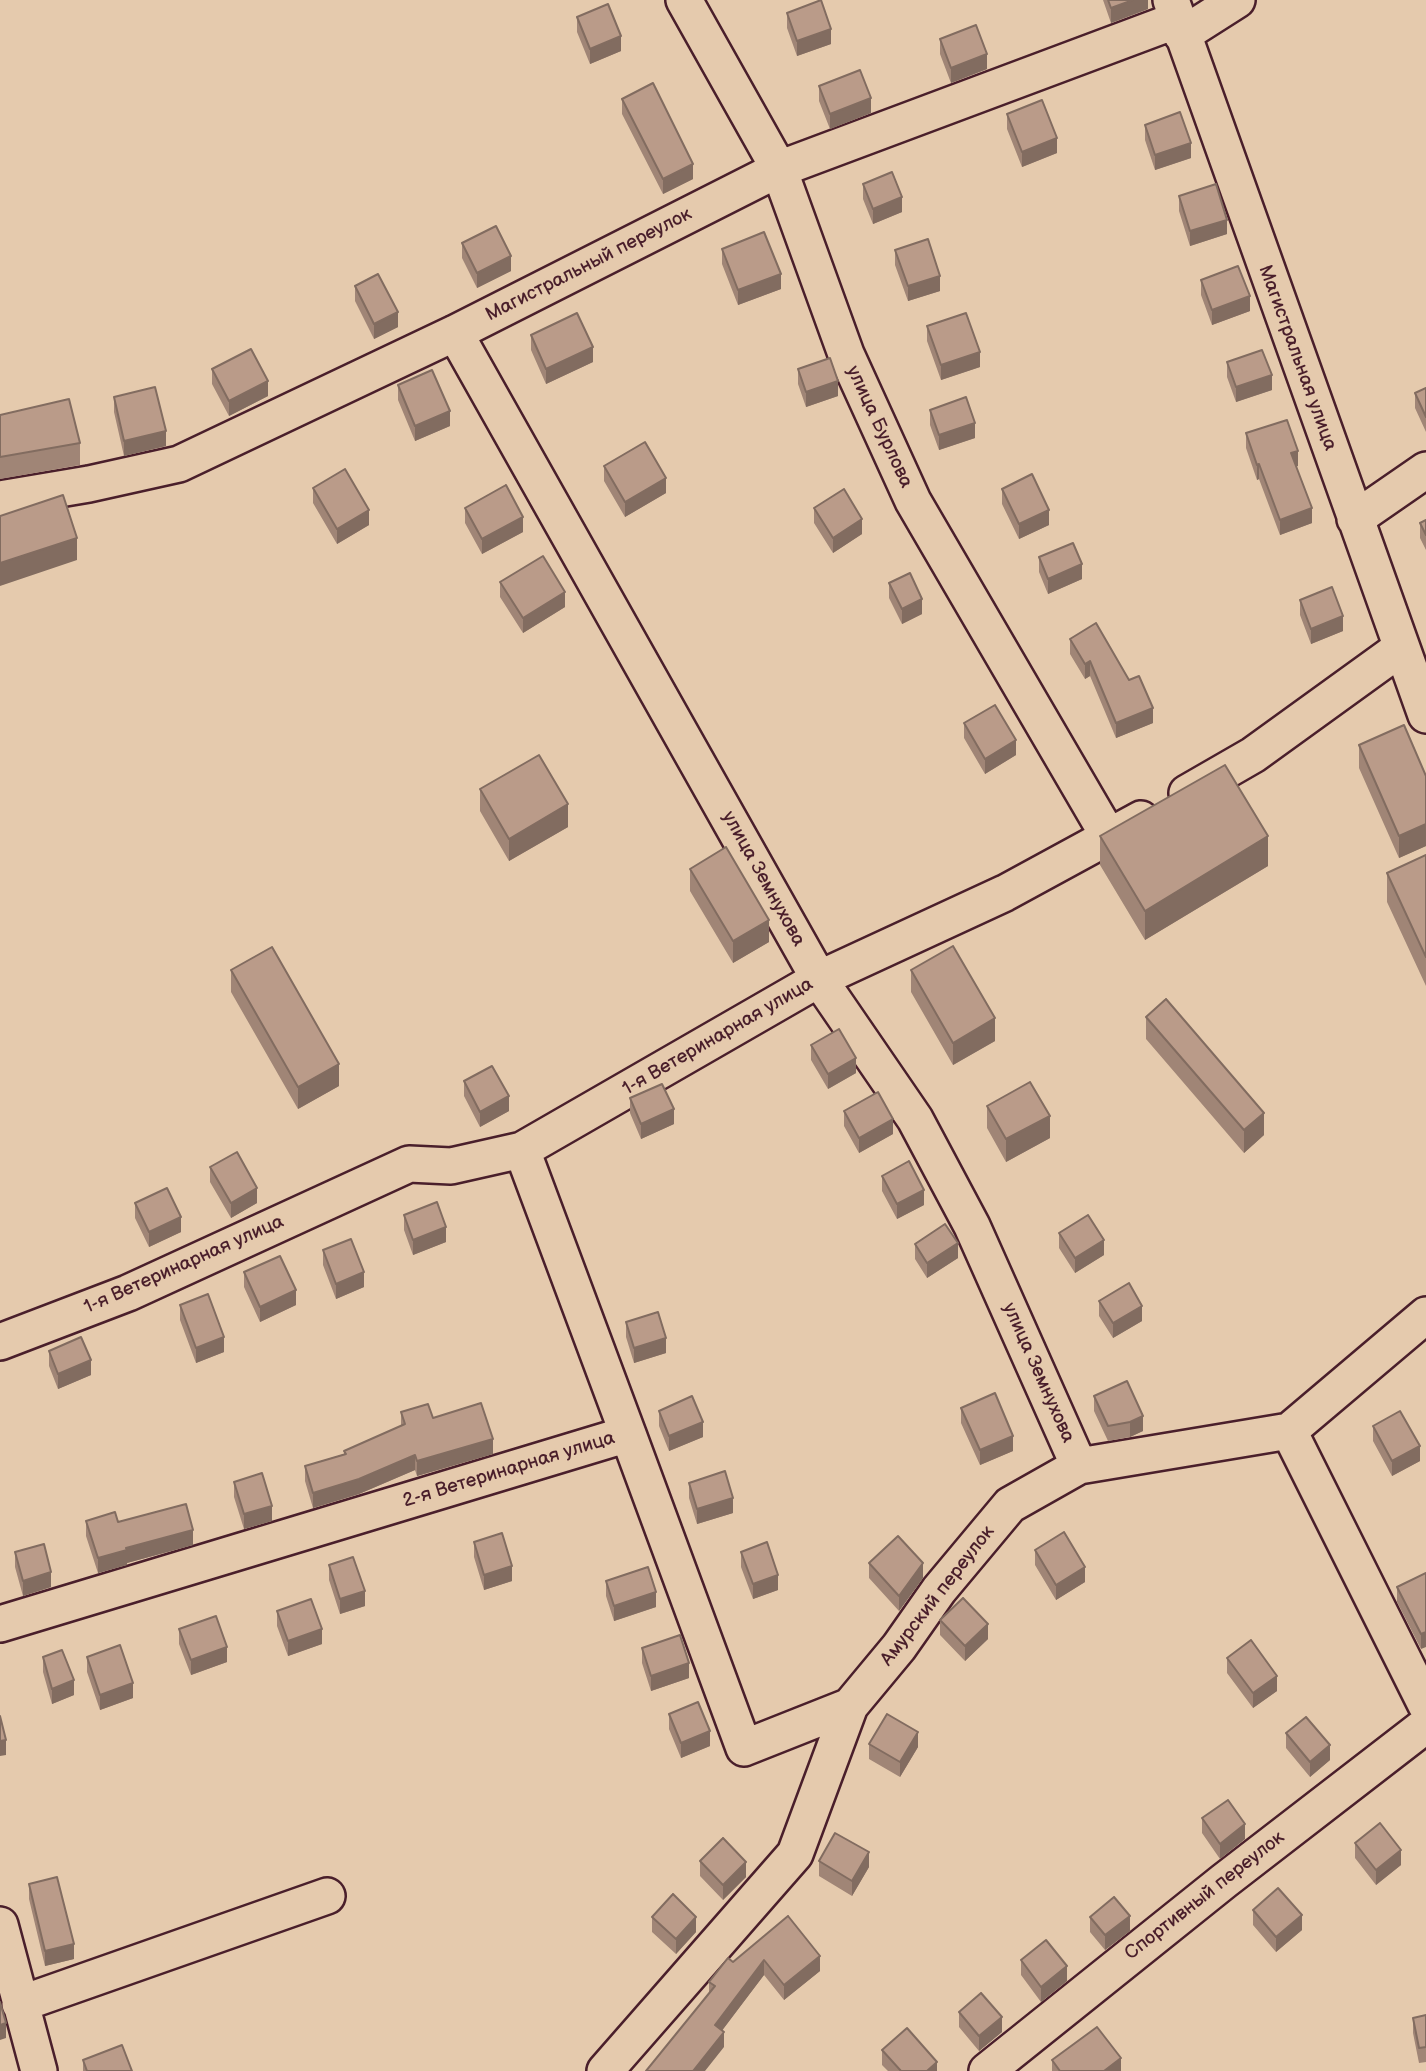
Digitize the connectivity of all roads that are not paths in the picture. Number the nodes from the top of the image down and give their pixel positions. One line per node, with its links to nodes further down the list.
1 (684, 0): 4 (street, улица Бурлова)
2 (1237, 0): 3 (street, Магистральный переулок)
3 (1177, 18): 4 (street, Магистральный переулок); 8 (street, Магистральная улица)
4 (779, 169): 5 (street, Магистральный переулок); 11 (street, улица Бурлова)
5 (455, 333): 7 (street, Магистральный переулок); 12 (street, улица Земнухова)
6 (1426, 470): 8 (street)
7 (0, 499)
8 (1354, 519): 9 (street, Магистральная улица)
9 (1401, 648): 10 (street, Магистральная улица); 11 (street, 1-я Ветеринарная улица)
10 (1426, 715)
11 (1109, 838): 12 (street, 1-я Ветеринарная улица)
12 (819, 979): 13 (street, 1-я Ветеринарная улица); 18 (street, улица Земнухова)
13 (522, 1150): 15 (street, 1-я Ветеринарная улица); 17 (street)
14 (1426, 1315): 16 (street)
15 (0, 1342)
16 (1289, 1431): 18 (street, Амурский переулок); 20 (street)
17 (628, 1434): 19 (street, 2-я Ветеринарная улица); 21 (street, 2-я Ветеринарная улица)
18 (1079, 1466): 21 (street, Амурский переулок)
19 (0, 1624)
20 (1426, 1705)
21 (850, 1706): 27 (street, Амурский переулок)
22 (1426, 1725): 28 (street, Спортивный переулок)
23 (327, 1896): 25 (street)
24 (0, 1925): 25 (street)
25 (20, 2004): 26 (street)
26 (39, 2071)
27 (605, 2071)
28 (987, 2071)

